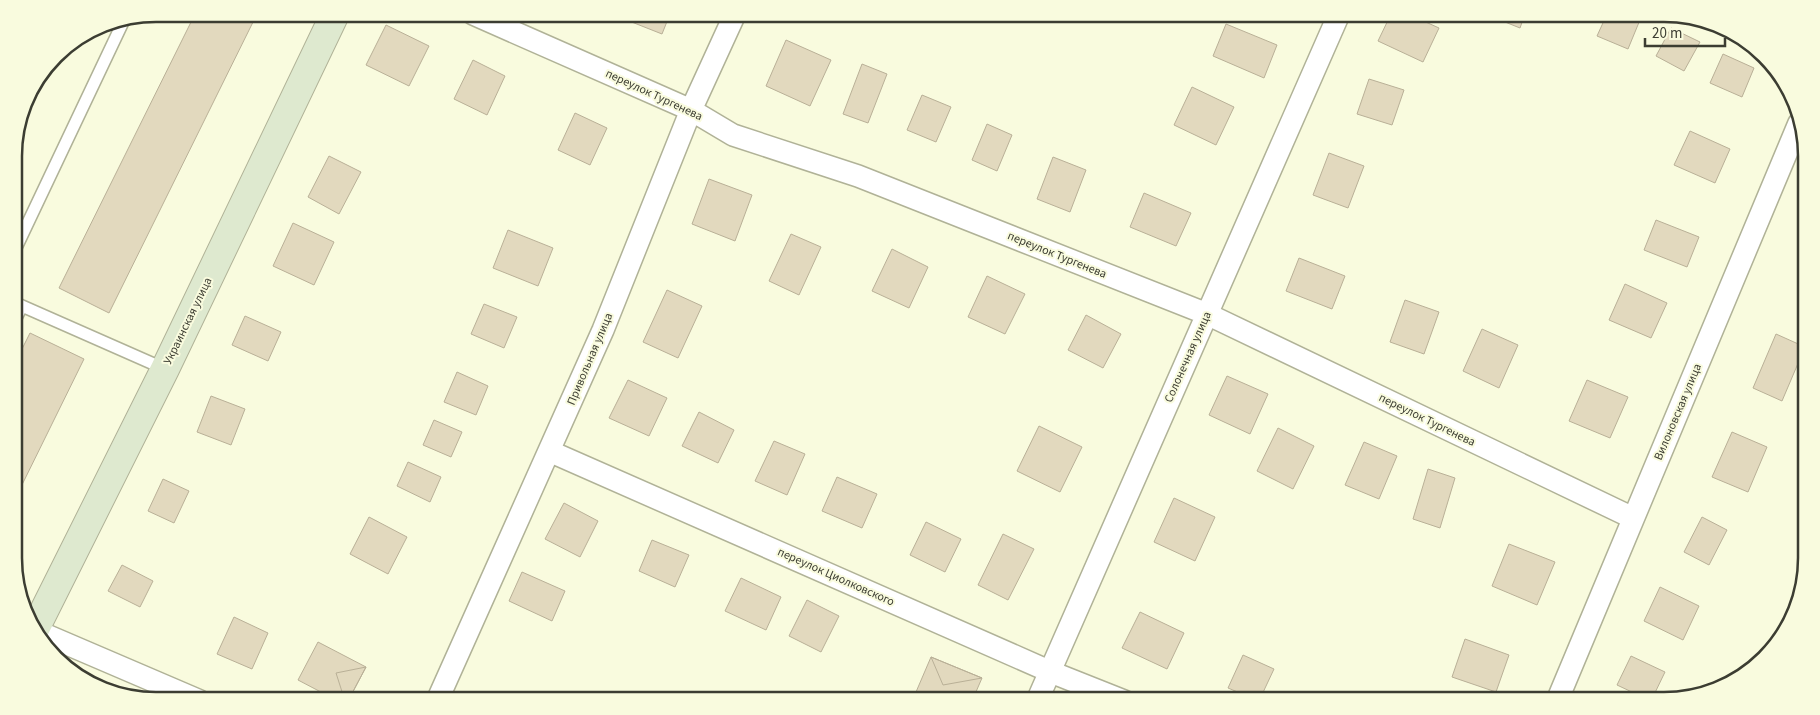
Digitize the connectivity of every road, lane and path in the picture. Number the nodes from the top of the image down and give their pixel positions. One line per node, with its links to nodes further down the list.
1 (1336, 22): 10 (street, Солонечная улица)
2 (331, 23): 11 (main road, Украинская улица)
3 (493, 23): 6 (street, переулок Тургенева)
4 (731, 23): 6 (street, Привольная улица)
5 (120, 28): 8 (lane)
6 (691, 110): 10 (street, переулок Тургенева); 12 (street, Привольная улица)
7 (1795, 131): 13 (street, Вилоновская улица)
8 (23, 234)
9 (23, 306): 11 (lane)
10 (1207, 314): 13 (street, переулок Тургенева); 16 (street, Солонечная улица)
11 (165, 369): 14 (main road, Украинская улица)
12 (549, 451): 16 (street, переулок Циолковского); 18 (street, Привольная улица)
13 (1633, 518): 21 (street, Вилоновская улица)
14 (38, 622)
15 (47, 635): 17 (street)
16 (1051, 672): 19 (street, Солонечная улица); 20 (street, переулок Циолковского)
17 (179, 692)
18 (441, 692)
19 (1041, 692)
20 (1101, 692)
21 (1561, 692)

